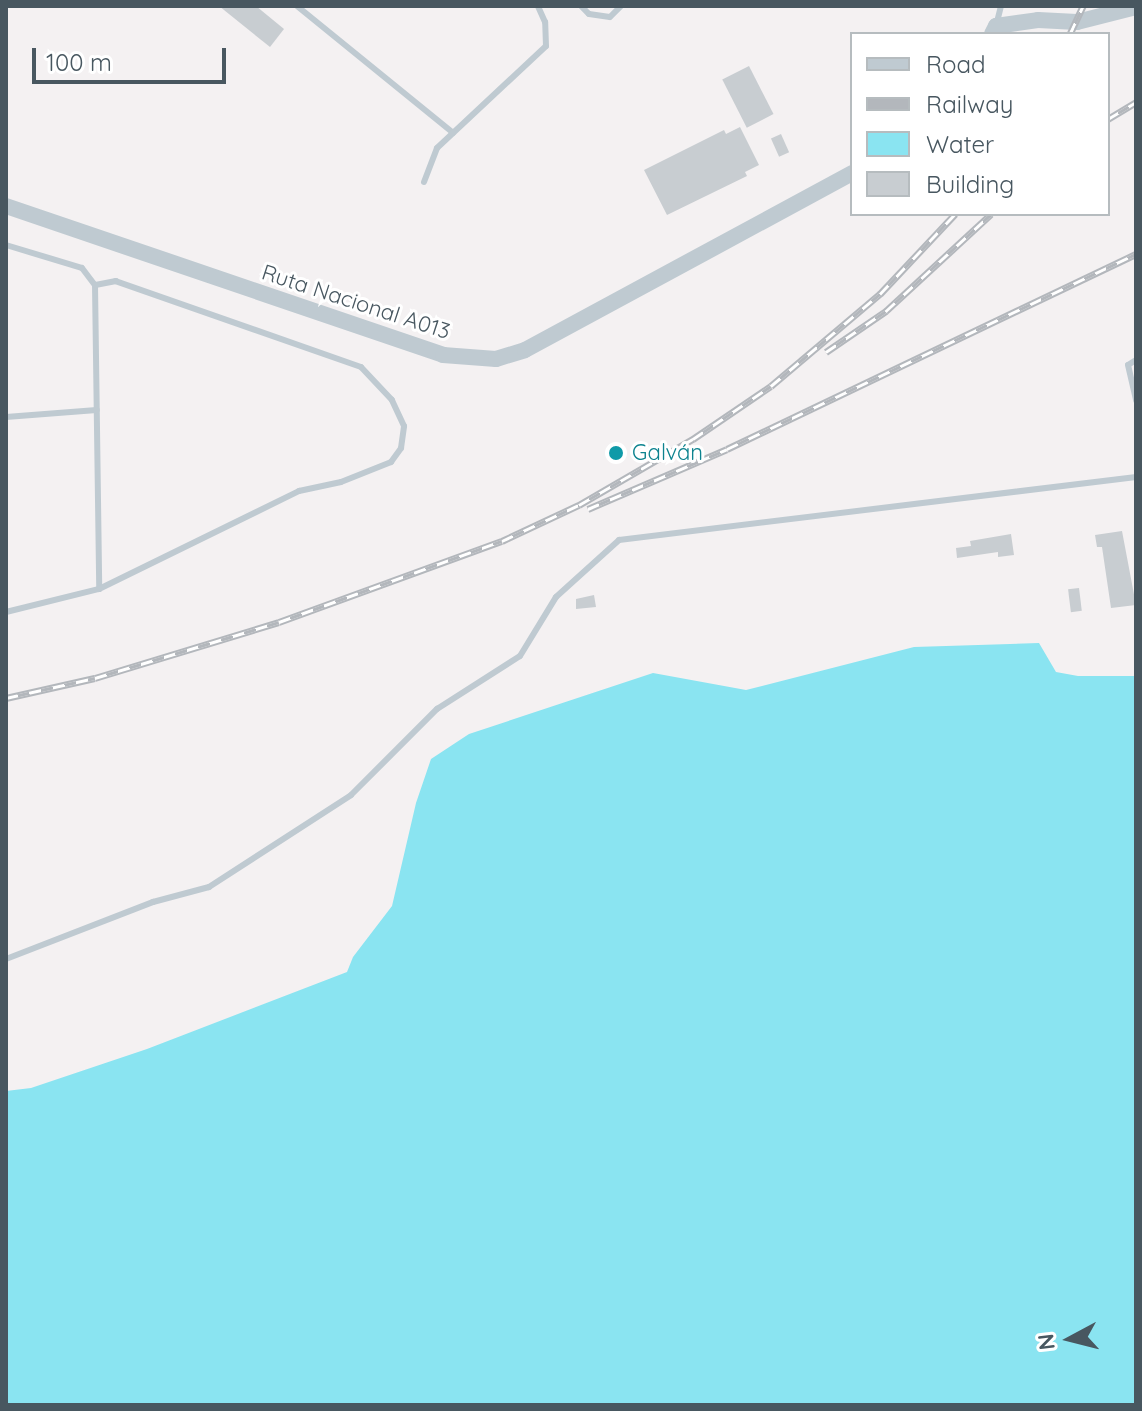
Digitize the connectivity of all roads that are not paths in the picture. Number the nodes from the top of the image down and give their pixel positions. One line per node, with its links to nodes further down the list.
1 (297, 6): 8 (lane)
2 (538, 6): 8 (lane)
3 (581, 6): 4 (lane)
4 (621, 6)
5 (1001, 6): 7 (lane)
6 (1136, 7): 7 (street)
7 (994, 30)
8 (453, 133): 10 (lane)
9 (850, 174): 11 (street, Ruta Nacional A013)
10 (424, 182)
11 (6, 206)
12 (6, 245): 13 (lane)
13 (95, 285): 16 (lane); 19 (lane)
14 (1136, 360): 15 (lane)
15 (1136, 401)
16 (97, 410): 17 (lane); 19 (lane)
17 (6, 417)
18 (1136, 477): 21 (lane)
19 (99, 589): 20 (lane)
20 (6, 612)
21 (6, 959)

